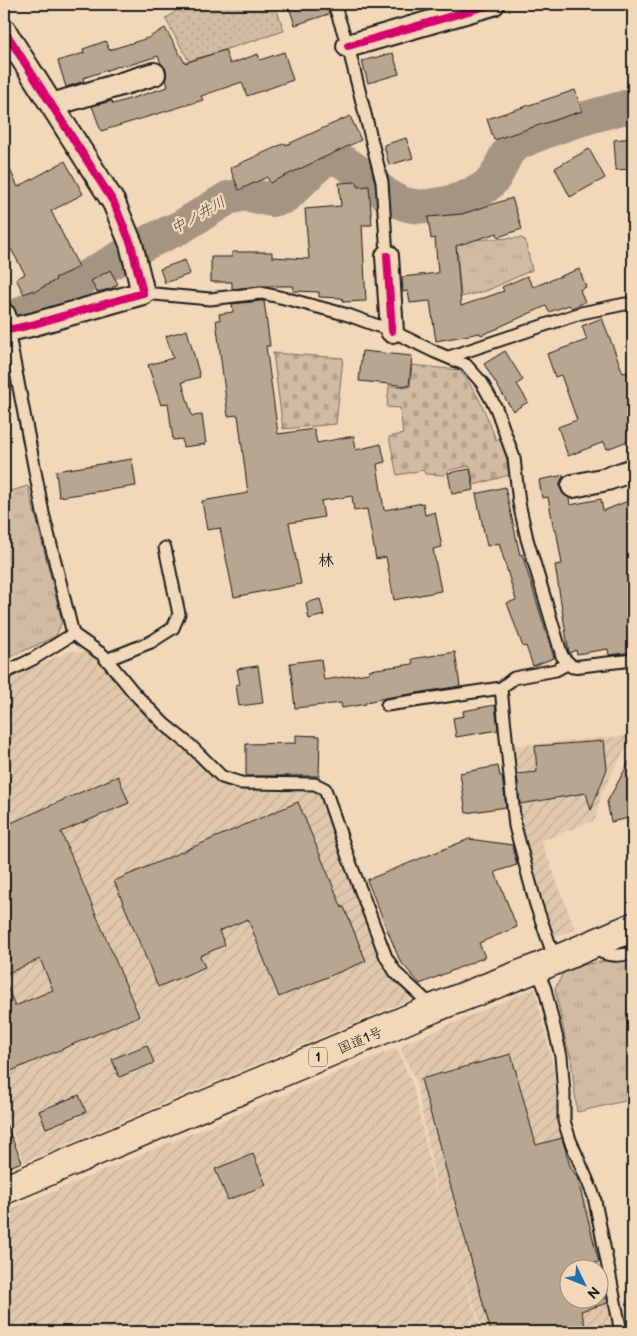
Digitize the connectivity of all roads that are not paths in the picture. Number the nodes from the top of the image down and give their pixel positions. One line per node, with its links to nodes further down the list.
1 (334, 4): 4 (lane)
2 (493, 4): 4 (street)
3 (4, 30): 6 (street)
4 (348, 46): 7 (lane)
5 (154, 74): 6 (street)
6 (52, 106): 8 (street)
7 (387, 256): 11 (street)
8 (144, 293): 10 (street); 11 (lane)
9 (633, 304): 12 (lane)
10 (6, 322): 16 (lane)
11 (392, 331): 12 (lane)
12 (449, 357): 19 (lane)
13 (633, 470): 14 (street)
14 (573, 486)
15 (165, 548): 17 (lane)
16 (73, 634): 17 (lane); 20 (lane)
17 (106, 660): 27 (lane)
18 (633, 660): 19 (lane)
19 (569, 664): 21 (lane)
20 (4, 673)
21 (501, 688): 22 (lane); 26 (lane)
22 (387, 705)
23 (633, 927): 24 (highway, 国道1号 / 1)
24 (589, 946): 25 (lane); 26 (highway, 国道1号 / 1)
25 (633, 952)
26 (546, 964): 27 (highway, 国道1号 / 1); 29 (lane)
27 (434, 1008): 28 (highway, 国道1号 / 1)
28 (4, 1190)
29 (621, 1332)

